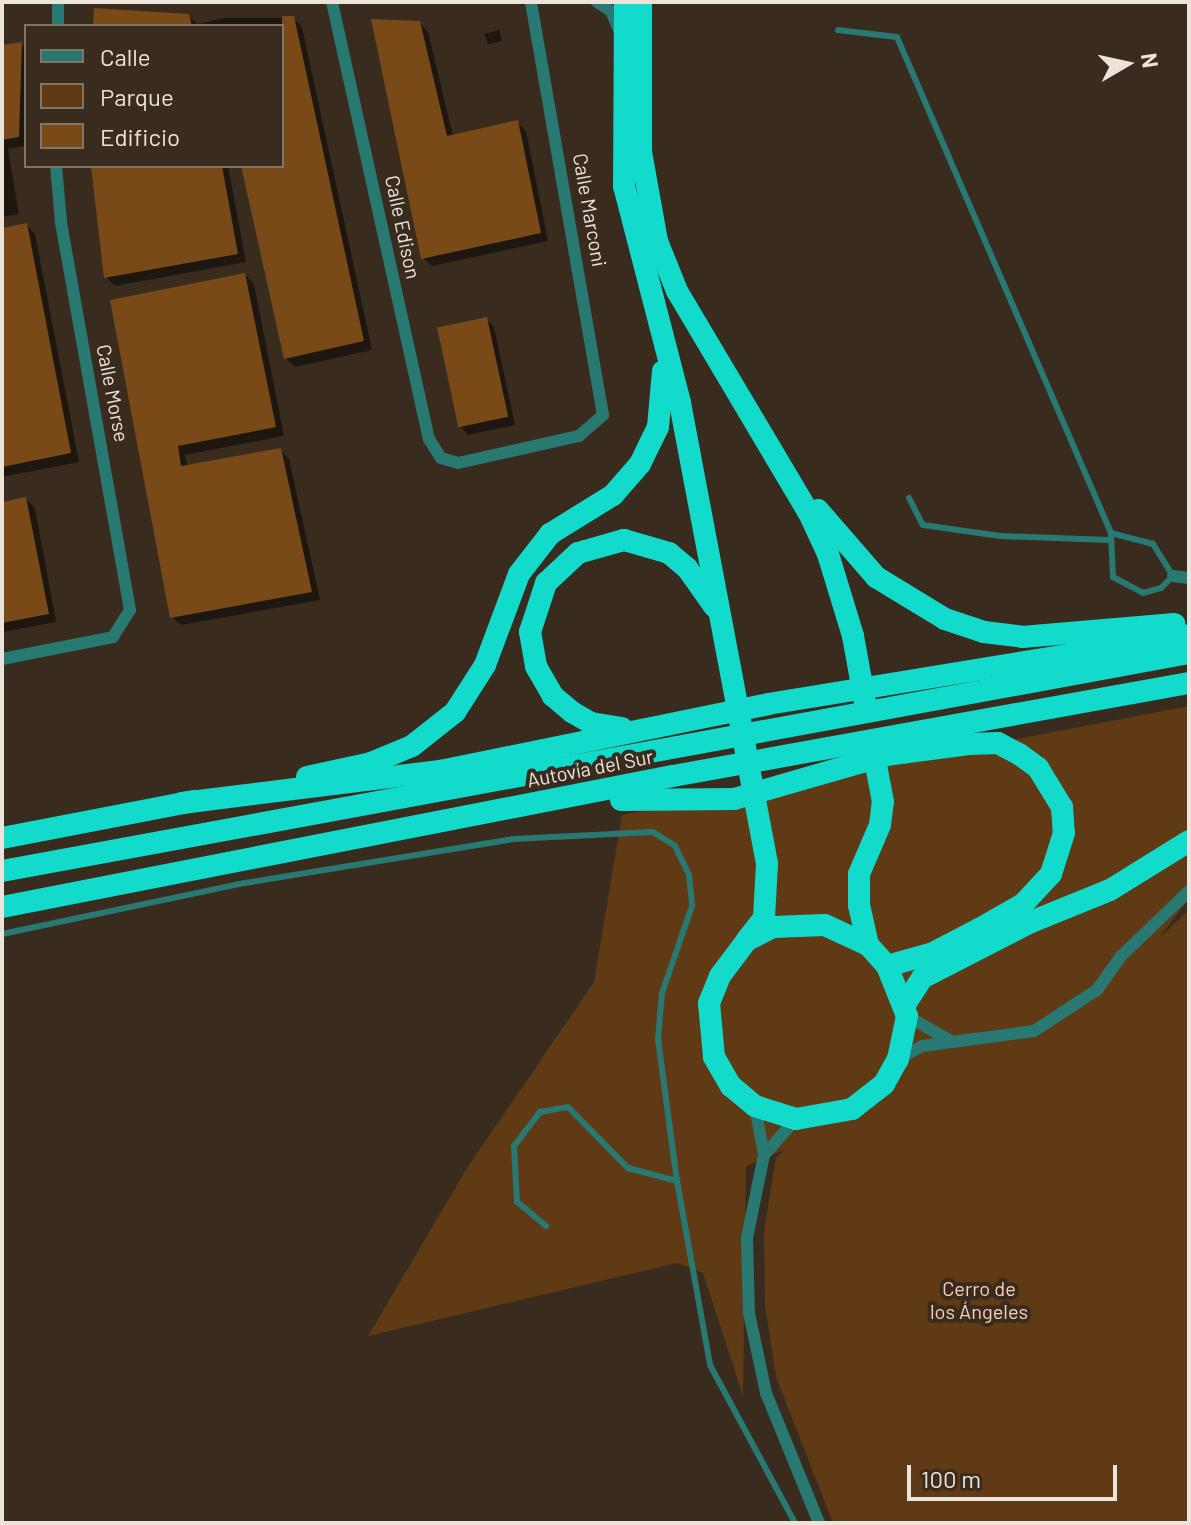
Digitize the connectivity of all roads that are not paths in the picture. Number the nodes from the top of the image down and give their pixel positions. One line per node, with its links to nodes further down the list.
1 (58, 2): 7 (street)
2 (332, 2): 13 (street, Calle Edison)
3 (531, 2): 13 (street, Calle Marconi)
4 (597, 2): 9 (street)
5 (625, 2): 9 (highway)
6 (641, 2): 12 (highway)
7 (58, 24)
8 (838, 30): 15 (lane)
9 (624, 41): 11 (highway)
10 (56, 168): 22 (street, Calle Morse)
11 (656, 314): 21 (highway); 25 (highway)
12 (724, 375): 18 (highway); 34 (highway)
13 (598, 425)
14 (909, 498): 15 (lane)
15 (1110, 536): 16 (lane); 16 (lane)
16 (1173, 576): 17 (street)
17 (1189, 578)
18 (1189, 622)
19 (1189, 635): 24 (highway)
20 (1189, 653): 29 (highway, Autovía del Sur)
21 (730, 657): 24 (highway); 33 (highway)
22 (2, 659)
23 (1189, 683): 28 (highway, Autovía del Sur)
24 (653, 727): 25 (highway)
25 (182, 803): 26 (highway)
26 (2, 838)
27 (1189, 841): 36 (highway)
28 (312, 847): 31 (highway, Autovía del Sur); 35 (highway)
29 (2, 871)
30 (1189, 891): 37 (street)
31 (2, 907)
32 (2, 934): 42 (lane)
33 (747, 940): 34 (highway); 39 (highway)
34 (868, 945): 35 (highway)
35 (887, 966): 36 (highway)
36 (906, 1011): 37 (street); 38 (highway)
37 (951, 1041): 38 (street)
38 (898, 1059): 40 (highway)
39 (755, 1106): 40 (highway); 41 (street)
40 (796, 1119): 41 (street)
41 (764, 1155): 45 (street)
42 (677, 1181): 43 (lane); 44 (lane)
43 (546, 1226)
44 (795, 1523)
45 (819, 1523)

